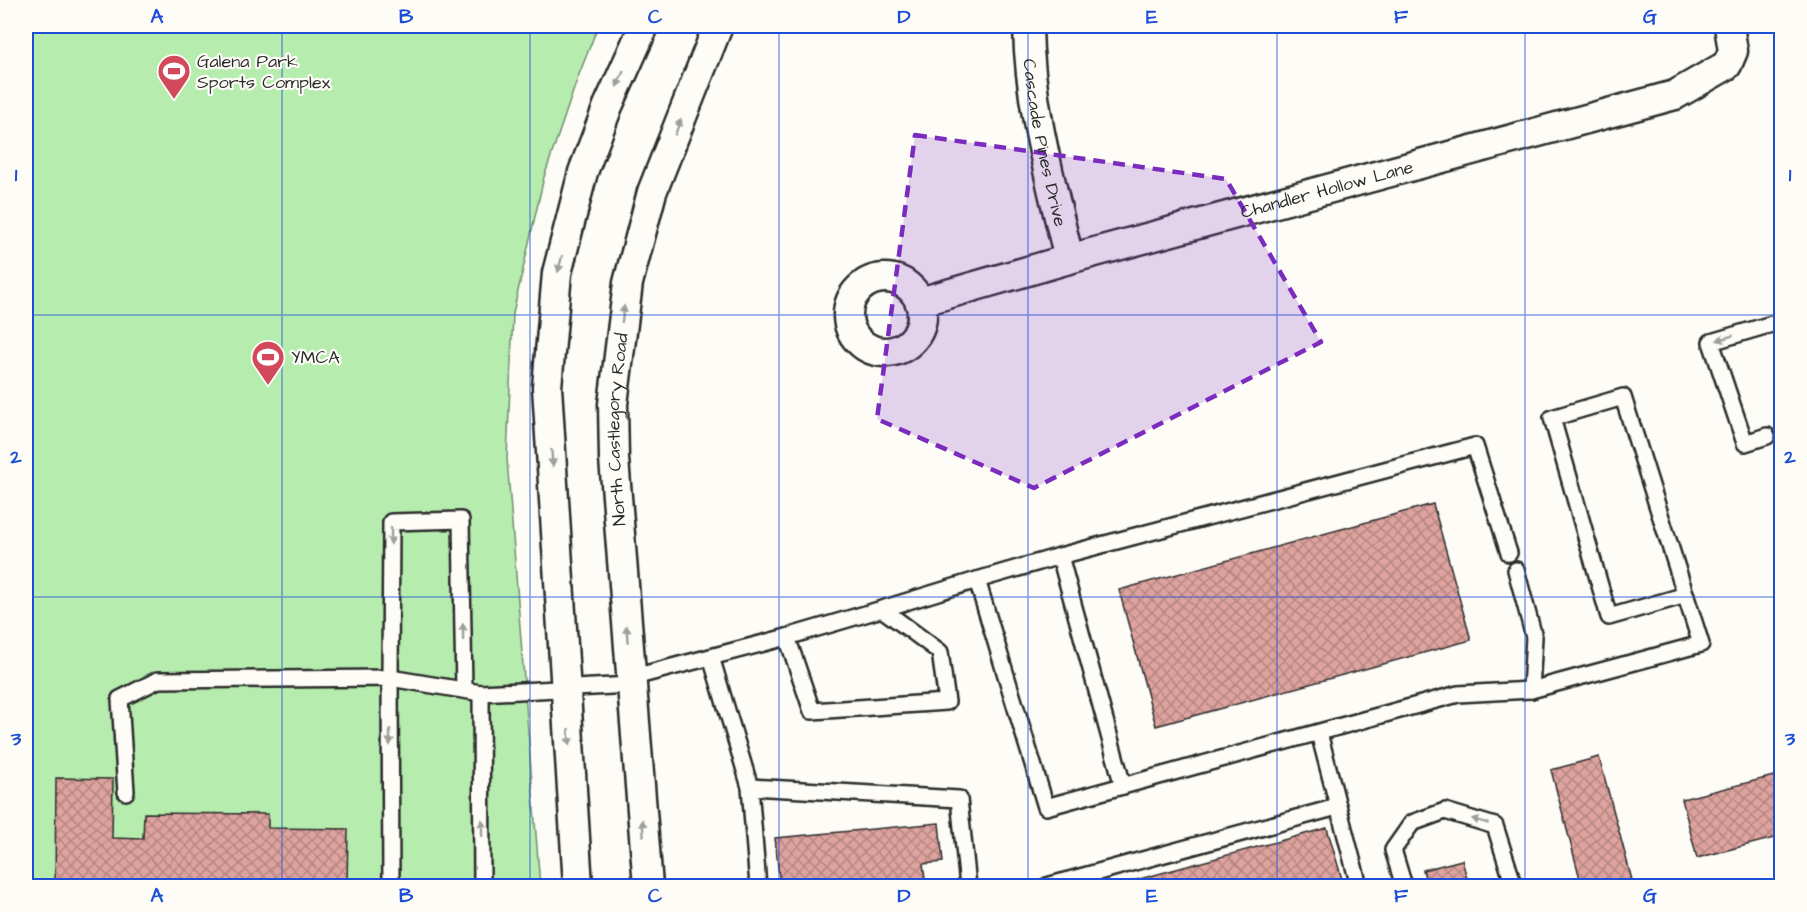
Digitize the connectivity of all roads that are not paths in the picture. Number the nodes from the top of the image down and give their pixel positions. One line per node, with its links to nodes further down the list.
1 (644, 26): 19 (street, one-way to 19)
2 (718, 26): 18 (street, North Castlegory Road, one-way to 2)
3 (1028, 26): 5 (street, Cascade Pines Drive)
4 (1729, 26): 5 (street, Chandler Hollow Lane)
5 (1069, 259): 6 (street, Chandler Hollow Lane)
6 (920, 302)
7 (1782, 321): 8 (lane, one-way to 8)
8 (1767, 436)
9 (1509, 553): 10 (lane)
10 (1060, 556): 12 (lane); 24 (lane)
11 (1516, 570): 21 (lane)
12 (977, 580): 14 (lane); 24 (lane)
13 (1686, 595): 13 (lane); 21 (lane)
14 (882, 609): 15 (lane); 15 (lane)
15 (786, 637): 16 (lane)
16 (711, 657): 18 (lane); 25 (lane)
17 (390, 678): 20 (lane); 20 (lane, one-way to 17); 26 (lane); 28 (lane, one-way to 28)
18 (631, 682): 19 (lane); 31 (street, North Castlegory Road, one-way to 18)
19 (567, 689): 22 (lane); 30 (street, one-way to 30)
20 (464, 690): 22 (lane)
21 (1531, 690): 23 (lane)
22 (482, 693): 29 (lane, one-way to 22)
23 (1319, 733): 24 (lane); 27 (lane)
24 (1123, 786)
25 (750, 787): 32 (lane); 33 (lane)
26 (126, 792)
27 (1337, 807): 34 (lane); 35 (lane)
28 (391, 886)
29 (482, 886)
30 (578, 886)
31 (648, 886)
32 (758, 886)
33 (968, 886)
34 (1047, 886)
35 (1359, 886)
36 (1404, 886): 37 (lane, one-way to 36)
37 (1514, 886)

